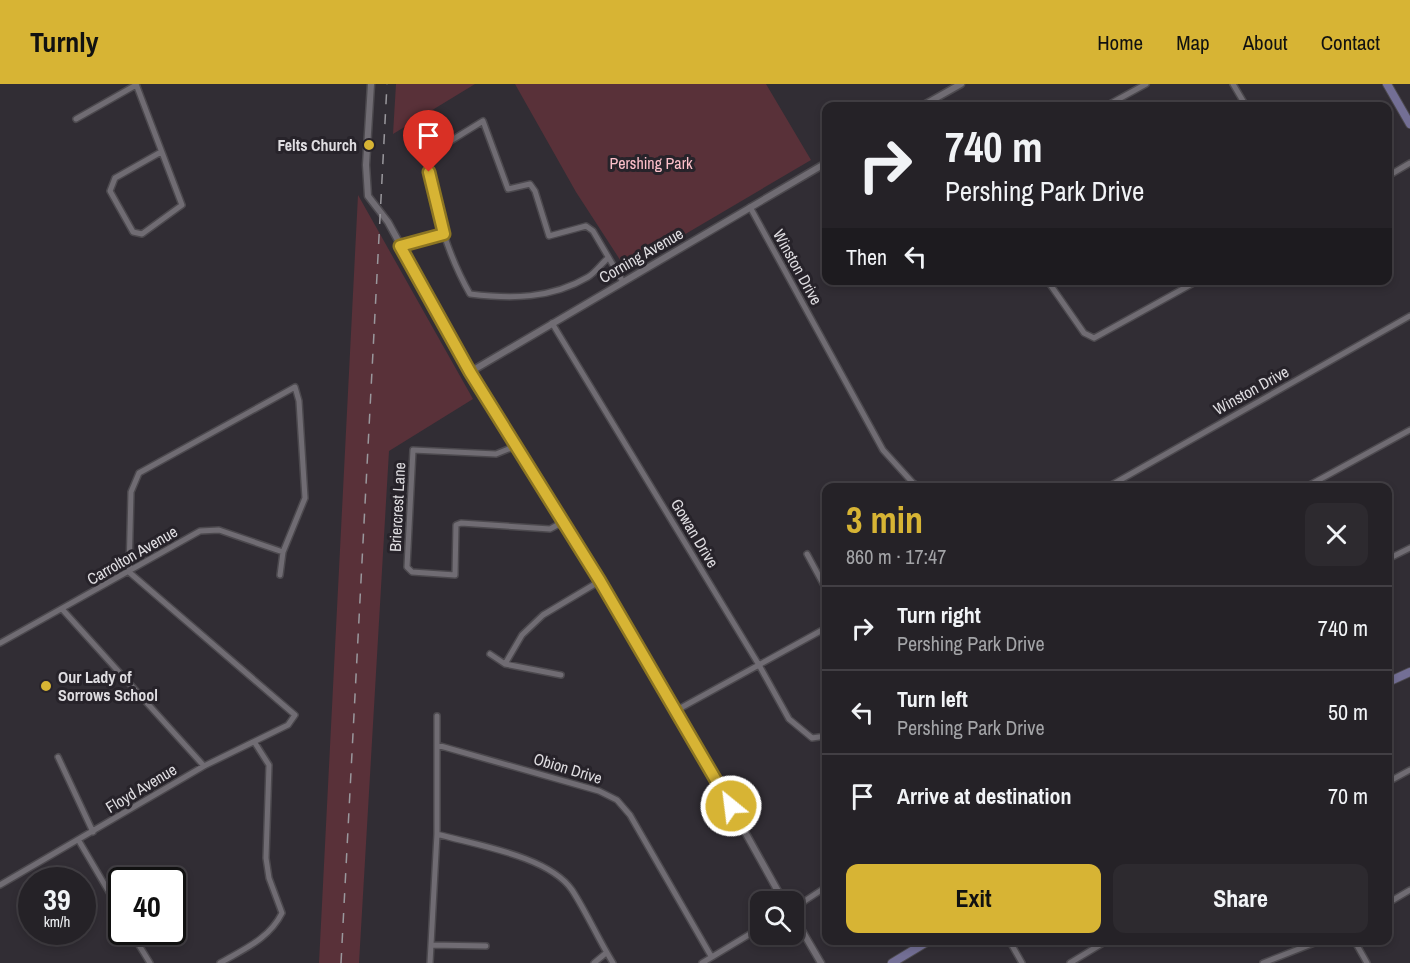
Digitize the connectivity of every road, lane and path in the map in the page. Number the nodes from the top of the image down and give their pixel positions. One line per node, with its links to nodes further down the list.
1 (136, 84): 12 (street); 14 (street)
2 (371, 84): 20 (street)
3 (961, 84): 7 (street)
4 (1146, 84): 10 (street)
5 (1233, 84): 11 (street)
6 (1388, 84): 13 (main road)
7 (934, 99): 8 (street); 9 (street)
8 (929, 102)
9 (936, 102)
10 (1113, 102)
11 (1244, 102)
12 (76, 119)
13 (1410, 124)
14 (161, 152): 14 (street)
15 (1410, 163): 17 (street)
16 (822, 165): 18 (street, Corning Avenue)
17 (1392, 174)
18 (750, 207): 22 (street, Corning Avenue); 30 (street, Winston Drive)
19 (444, 234): 20 (street); 21 (street); 21 (street)
20 (400, 246): 27 (street)
21 (608, 258): 22 (street)
22 (623, 282): 26 (street, Corning Avenue)
23 (1050, 285): 24 (street)
24 (1189, 285)
25 (1410, 316): 31 (street, Winston Drive)
26 (552, 323): 27 (street, Corning Avenue); 47 (street, Gowan Drive)
27 (470, 372): 29 (street)
28 (1410, 430): 32 (street)
29 (516, 446): 33 (street); 33 (street, Briercrest Lane)
30 (913, 483)
31 (1115, 483)
32 (1313, 483)
33 (563, 522): 40 (street)
34 (1410, 548): 37 (street)
35 (283, 552): 38 (street, Carrolton Avenue); 38 (street); 39 (street)
36 (807, 554): 41 (street)
37 (1392, 557)
38 (129, 572): 42 (street, Carrolton Avenue); 54 (street, Floyd Avenue)
39 (280, 575)
40 (600, 581): 46 (street); 51 (street)
41 (822, 582)
42 (62, 609): 44 (street, Carrolton Avenue); 57 (street)
43 (822, 630): 47 (street)
44 (0, 644)
45 (490, 654): 46 (street)
46 (505, 664): 49 (street)
47 (759, 665): 51 (street); 53 (street, Gowan Drive)
48 (1410, 672): 50 (main road)
49 (561, 675)
50 (1392, 680)
51 (677, 710): 67 (street)
52 (437, 716): 55 (street)
53 (822, 737)
54 (255, 743): 57 (street, Floyd Avenue); 83 (street)
55 (437, 745): 61 (street); 81 (street, Obion Drive)
56 (58, 757): 60 (street)
57 (204, 766): 60 (street, Floyd Avenue)
58 (1410, 771): 59 (street)
59 (1392, 780)
60 (93, 832): 62 (street, Floyd Avenue)
61 (437, 834): 73 (street); 80 (street)
62 (79, 841): 63 (street, Floyd Avenue); 64 (street)
63 (0, 885)
64 (108, 890)
65 (822, 890): 68 (street)
66 (1410, 890): 69 (street)
67 (778, 891)
68 (804, 901)
69 (1392, 901)
70 (750, 934): 81 (street)
71 (804, 934): 88 (street)
72 (139, 945): 82 (street)
73 (431, 945): 79 (street); 84 (street)
74 (922, 945): 89 (main road)
75 (1012, 945): 90 (street)
76 (1100, 945): 91 (street)
77 (1309, 945): 92 (street)
78 (1357, 945): 93 (street)
79 (486, 946)
80 (606, 953): 85 (street); 86 (street)
81 (711, 956): 87 (street)
82 (150, 963)
83 (220, 963)
84 (430, 963)
85 (594, 963)
86 (613, 963)
87 (702, 963)
88 (821, 963)
89 (892, 963)
90 (1022, 963)
91 (1070, 963)
92 (1263, 963)
93 (1367, 963)

